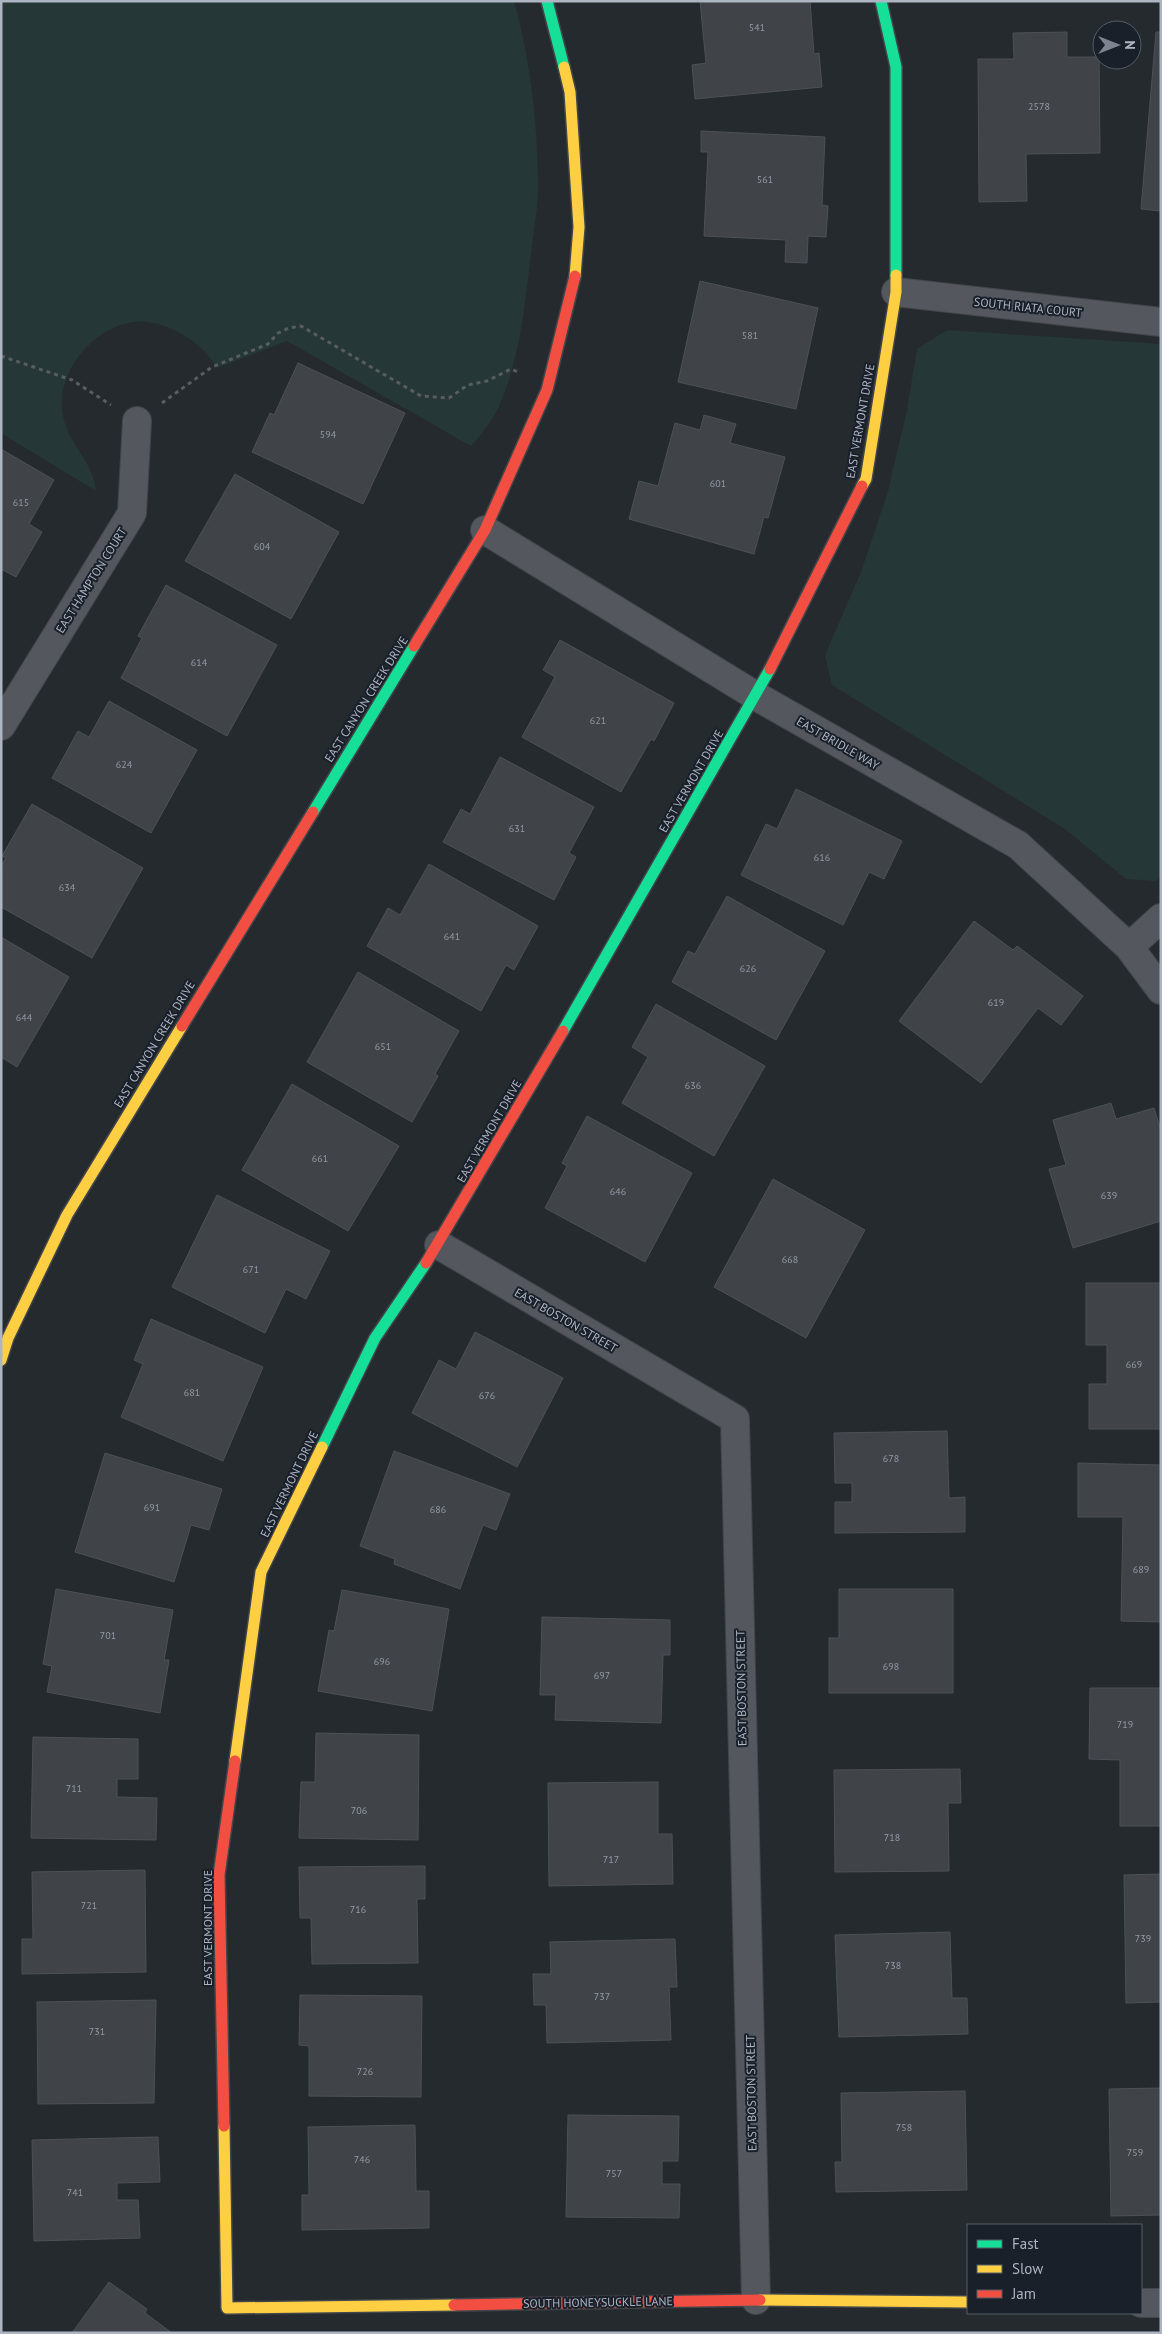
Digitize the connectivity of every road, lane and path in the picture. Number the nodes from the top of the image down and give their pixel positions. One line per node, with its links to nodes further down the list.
1 (547, 1): 6 (street, EAST CANYON CREEK DRIVE)
2 (881, 1): 3 (street, EAST VERMONT DRIVE)
3 (896, 292): 4 (street, SOUTH RIATA COURT); 9 (street, EAST VERMONT DRIVE)
4 (1161, 322)
5 (1, 356): 7 (path)
6 (550, 382): 7 (path); 8 (street, EAST CANYON CREEK DRIVE)
7 (137, 421): 10 (street, EAST HAMPTON COURT)
8 (485, 530): 9 (street, EAST BRIDLE WAY); 15 (street, EAST CANYON CREEK DRIVE)
9 (756, 696): 12 (street, EAST BRIDLE WAY); 14 (street, EAST VERMONT DRIVE)
10 (1, 726)
11 (1161, 918): 12 (street)
12 (1129, 948): 13 (street, EAST BRIDLE WAY)
13 (1161, 990)
14 (439, 1245): 16 (street, EAST BOSTON STREET); 20 (street, EAST VERMONT DRIVE)
15 (1, 1360)
16 (756, 2300): 17 (street, SOUTH HONEYSUCKLE LANE); 20 (street, SOUTH HONEYSUCKLE LANE)
17 (967, 2302)
18 (1142, 2303): 19 (street)
19 (1161, 2303)
20 (227, 2308)

